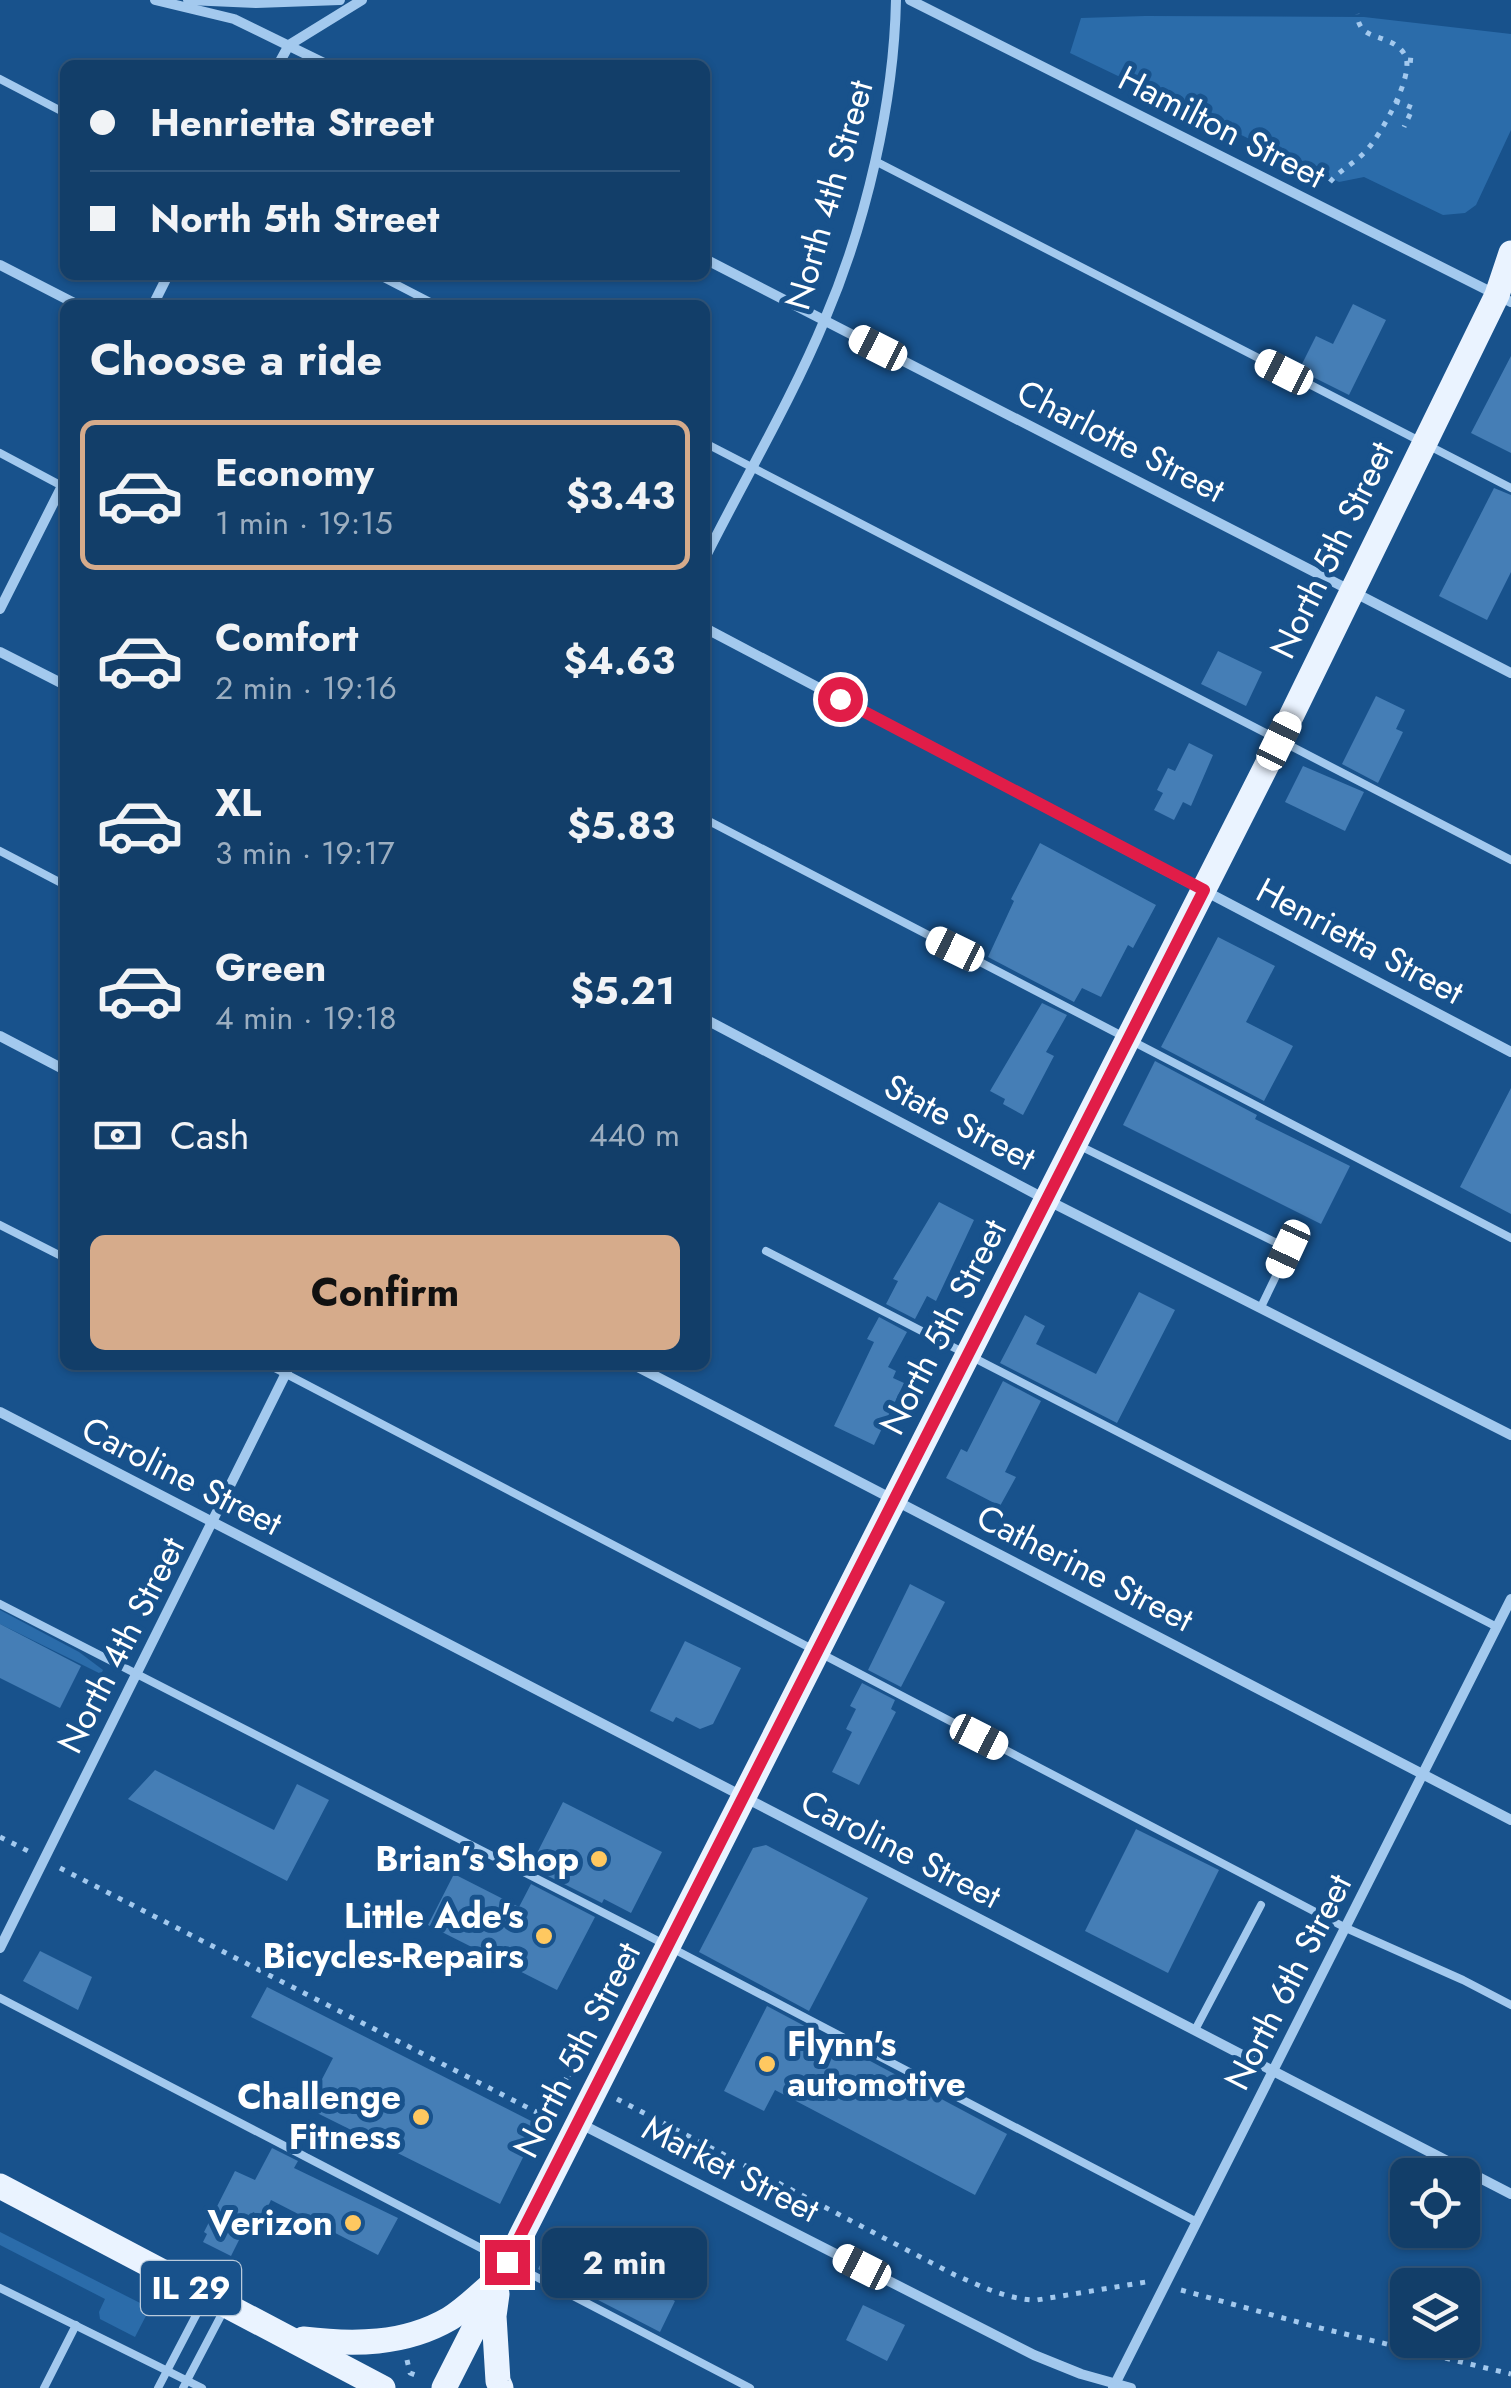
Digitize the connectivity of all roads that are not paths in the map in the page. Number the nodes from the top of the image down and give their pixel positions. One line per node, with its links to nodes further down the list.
1 (155, 0): 7 (street)
2 (188, 0): 3 (street)
3 (340, 0)
4 (362, 0): 7 (street)
5 (896, 0): 12 (street, North 4th Street)
6 (910, 0): 17 (street, Hamilton Street)
7 (289, 45): 8 (street); 9 (street)
8 (281, 60)
9 (318, 60)
10 (0, 79): 11 (lane)
11 (60, 110)
12 (874, 160): 20 (street, North 4th Street); 21 (lane)
13 (1511, 253): 17 (main road, North 5th Street)
14 (710, 262): 20 (street, Charlotte Street)
15 (0, 264): 18 (street)
16 (388, 280): 19 (lane)
17 (1506, 291): 21 (main road, North 5th Street)
18 (68, 300)
19 (426, 300)
20 (825, 320): 24 (street, North 4th Street); 29 (street, Charlotte Street)
21 (1423, 443): 26 (lane); 29 (main road, North 5th Street)
22 (710, 446): 24 (lane)
23 (0, 453): 25 (lane)
24 (751, 467): 28 (street, North 4th Street); 35 (lane)
25 (60, 482)
26 (1511, 488)
27 (60, 489): 30 (street)
28 (710, 548)
29 (1352, 590): 33 (street, Charlotte Street); 35 (main road, North 5th Street)
30 (0, 610)
31 (710, 631): 40 (street, Henrietta Street)
32 (0, 652): 34 (street)
33 (1511, 672)
34 (60, 682)
35 (1279, 741): 38 (lane); 40 (main road, North 5th Street)
36 (710, 822): 43 (lane)
37 (0, 850): 39 (lane)
38 (1511, 860)
39 (60, 882)
40 (1204, 890): 43 (main road, North 5th Street); 44 (street, Henrietta Street)
41 (710, 1022): 47 (street, State Street)
42 (0, 1036): 45 (street)
43 (1130, 1038): 46 (main road, North 5th Street); 49 (lane)
44 (1511, 1052)
45 (60, 1067)
46 (1076, 1144): 47 (main road, North 5th Street); 52 (lane)
47 (1048, 1200): 52 (street, State Street); 53 (main road, North 5th Street)
48 (0, 1224): 51 (lane)
49 (1511, 1238)
50 (766, 1251): 53 (lane)
51 (60, 1255)
52 (1261, 1308): 58 (street, State Street)
53 (968, 1356): 59 (main road, North 5th Street); 63 (lane)
54 (288, 1370): 60 (street, North 4th Street)
55 (290, 1370): 64 (lane)
56 (644, 1370): 59 (street, Catherine Street)
57 (0, 1412): 60 (street, Caroline Street)
58 (1511, 1435)
59 (894, 1500): 64 (main road, North 5th Street); 66 (street, Catherine Street)
60 (213, 1524): 65 (street, North 4th Street); 67 (street, Caroline Street)
61 (1511, 1599): 63 (street, North 6th Street)
62 (0, 1604): 65 (lane)
63 (1496, 1628): 66 (street, North 6th Street)
64 (818, 1652): 67 (main road, North 5th Street); 70 (lane)
65 (137, 1674): 71 (lane); 72 (street, North 4th Street)
66 (1422, 1775): 68 (street, Catherine Street); 70 (street, North 6th Street)
67 (744, 1800): 71 (main road, North 5th Street); 75 (street, Caroline Street)
68 (1511, 1820)
69 (1261, 1905): 75 (lane)
70 (1346, 1928): 74 (lane); 76 (street, North 6th Street)
71 (669, 1946): 77 (main road, North 5th Street); 80 (lane)
72 (0, 1948)
73 (0, 1998): 81 (lane)
74 (1511, 2006)
75 (1195, 2030): 76 (street, Caroline Street)
76 (1275, 2071): 79 (street, Caroline Street); 80 (street, North 6th Street)
77 (578, 2122): 81 (main road, North 5th Street); 88 (street, Market Street)
78 (0, 2186): 83 (main road, IL 29)
79 (1511, 2194)
80 (1197, 2222): 88 (street, North 6th Street)
81 (503, 2270): 85 (main road); 93 (main road, North 5th Street); 94 (main road); 95 (lane)
82 (0, 2288): 84 (lane)
83 (216, 2301): 85 (main road, IL 29); 86 (lane); 87 (lane)
84 (76, 2325): 86 (lane); 89 (lane)
85 (287, 2338): 92 (main road, IL 29)
86 (167, 2370): 87 (lane); 90 (lane)
87 (185, 2384): 91 (lane)
88 (1114, 2386): 96 (street, Market Street)
89 (44, 2388)
90 (158, 2388)
91 (202, 2388)
92 (383, 2388)
93 (444, 2388)
94 (501, 2388)
95 (750, 2388)
96 (1132, 2388)

